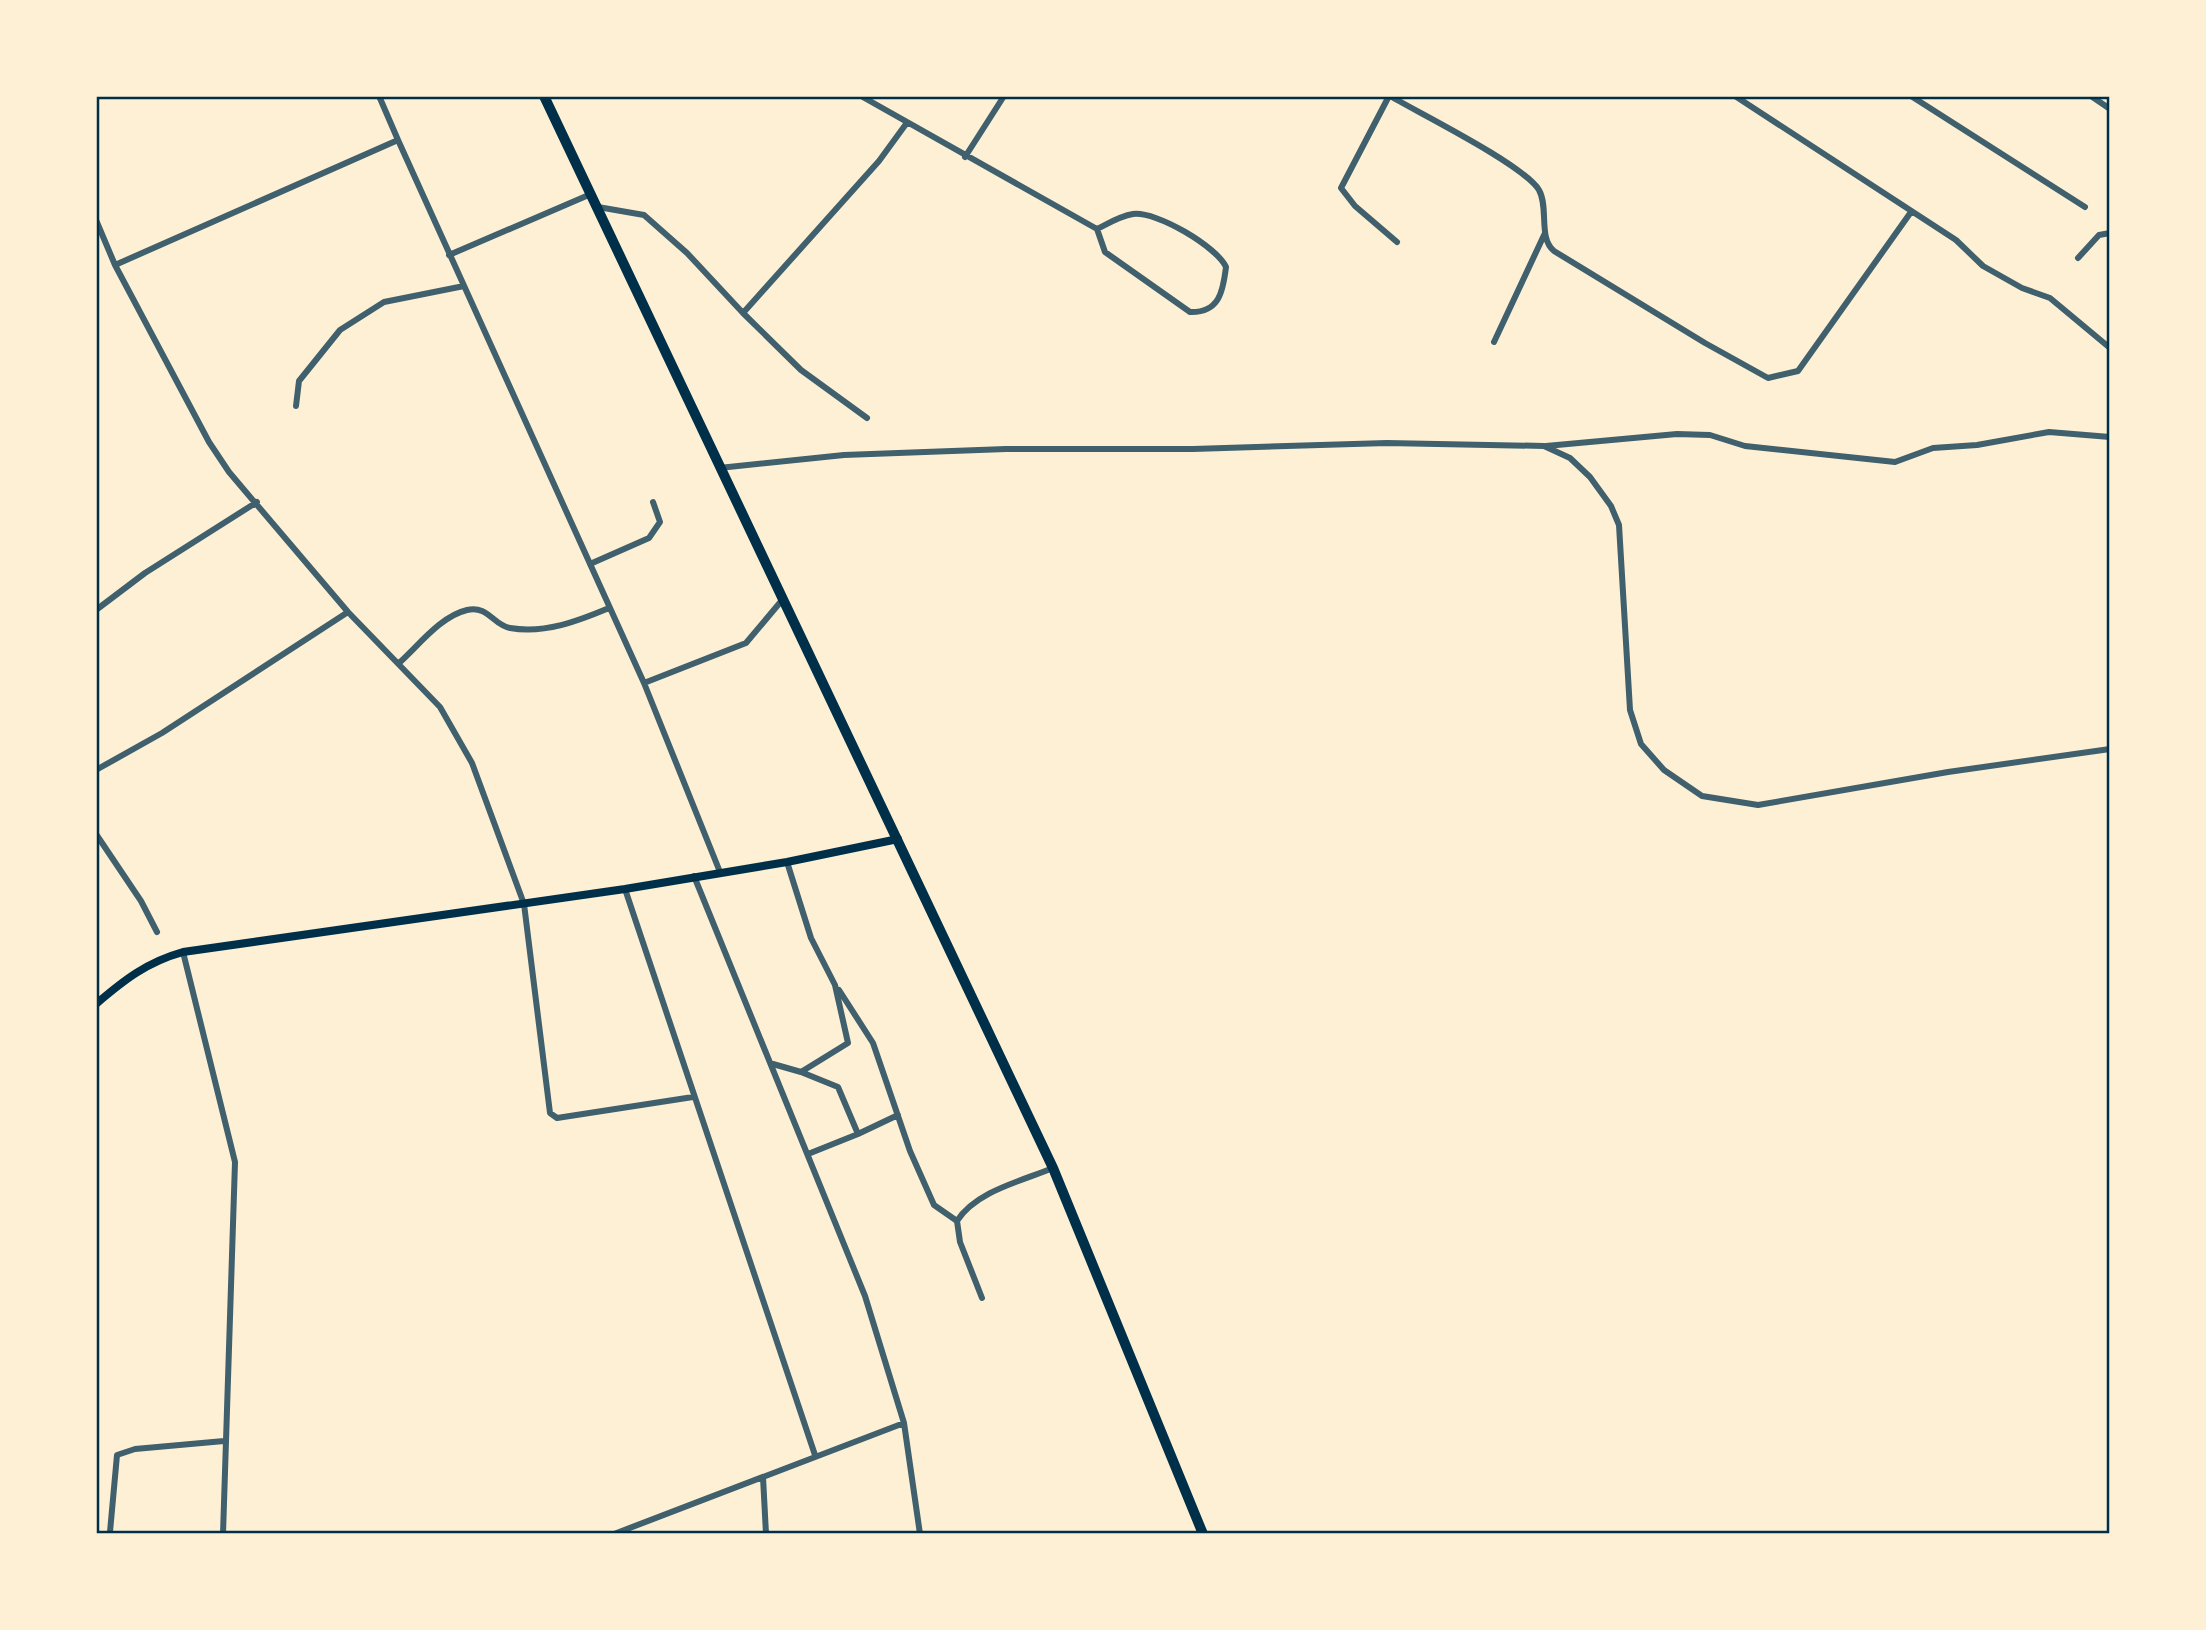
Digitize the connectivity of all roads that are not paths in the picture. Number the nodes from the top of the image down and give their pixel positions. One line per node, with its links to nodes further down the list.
1 (379, 96): 11 (street)
2 (544, 96): 13 (highway)
3 (861, 96): 10 (street)
4 (1004, 96): 12 (street)
5 (1390, 96): 19 (street); 21 (street)
6 (1735, 96): 16 (street)
7 (1911, 96): 15 (street)
8 (2091, 96): 9 (street)
9 (2110, 109)
10 (906, 124): 12 (street); 26 (street)
11 (398, 140): 22 (street); 24 (street)
12 (965, 157): 18 (street)
13 (591, 194): 14 (highway); 22 (street)
14 (598, 207): 26 (street); 33 (highway)
15 (2085, 207)
16 (1911, 212): 19 (street); 28 (street)
17 (96, 220): 24 (street)
18 (1097, 229): 18 (street)
19 (1546, 232): 27 (street)
20 (2110, 233): 23 (street)
21 (1397, 242)
22 (449, 255): 25 (street)
23 (2078, 258)
24 (114, 265): 34 (street)
25 (464, 286): 29 (street); 36 (street)
26 (743, 313): 30 (street)
27 (1494, 342)
28 (2110, 348)
29 (296, 405)
30 (867, 418)
31 (2110, 437): 32 (street)
32 (1544, 446): 33 (street); 43 (street)
33 (719, 468): 37 (highway)
34 (257, 502): 39 (street); 40 (street)
35 (653, 502): 36 (street)
36 (590, 564): 38 (street)
37 (783, 599): 42 (street); 46 (highway)
38 (609, 608): 41 (street); 42 (street)
39 (96, 610)
40 (348, 612): 41 (street); 44 (street)
41 (399, 663): 51 (street)
42 (644, 682): 48 (street)
43 (2110, 748)
44 (96, 770)
45 (96, 834): 52 (street)
46 (898, 839): 47 (main road); 62 (highway)
47 (787, 862): 48 (main road); 54 (street)
48 (720, 872): 49 (main road)
49 (694, 876): 50 (main road); 56 (street)
50 (625, 889): 51 (main road); 58 (street)
51 (524, 904): 53 (main road); 58 (street)
52 (157, 932)
53 (183, 952): 55 (main road); 66 (street)
54 (835, 985): 57 (street); 59 (street)
55 (96, 1004)
56 (772, 1064): 57 (street); 61 (street)
57 (801, 1072): 60 (street)
58 (693, 1097): 67 (street)
59 (898, 1115): 60 (street); 63 (street)
60 (858, 1134): 61 (street)
61 (808, 1154): 65 (street)
62 (1053, 1168): 63 (street); 74 (highway)
63 (957, 1221): 64 (street)
64 (982, 1298)
65 (904, 1423): 67 (street); 73 (street)
66 (224, 1441): 69 (street); 70 (street)
67 (815, 1455): 68 (street)
68 (763, 1477): 71 (street); 72 (street)
69 (110, 1532)
70 (223, 1534)
71 (614, 1534)
72 (766, 1534)
73 (920, 1534)
74 (1203, 1534)

